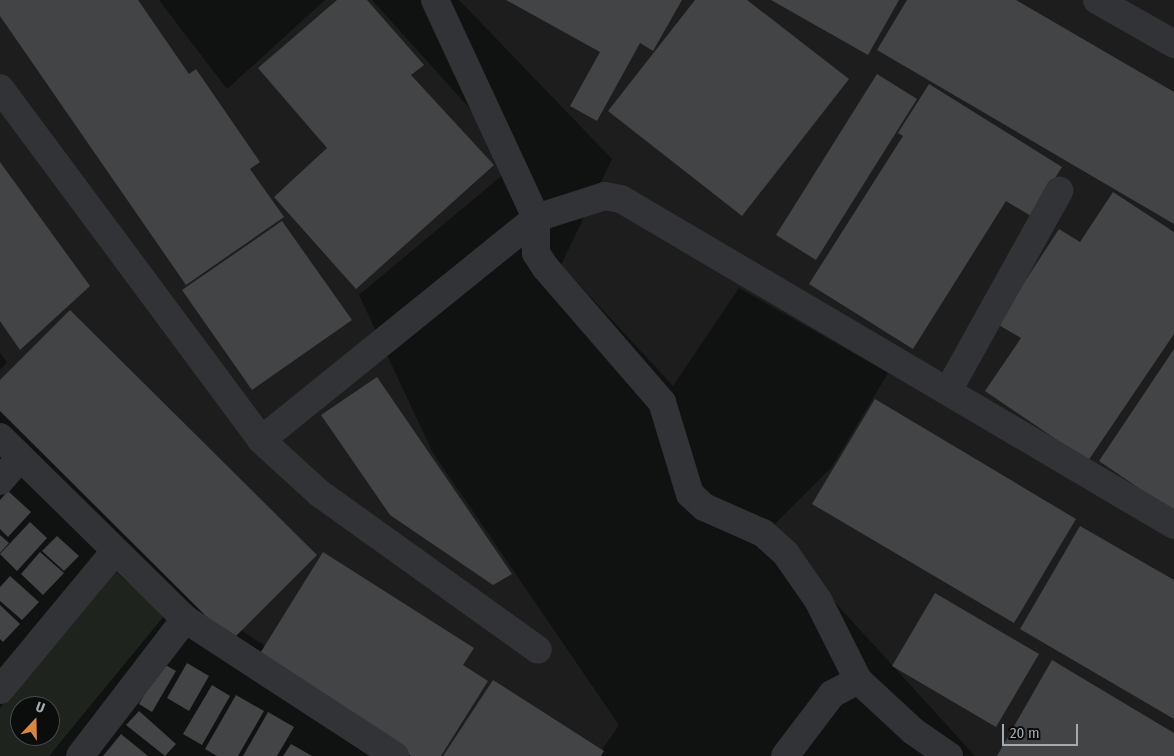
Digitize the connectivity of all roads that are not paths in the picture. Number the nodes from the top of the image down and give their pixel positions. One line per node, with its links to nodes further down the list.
1 (435, 0): 6 (street)
2 (1097, 0): 3 (street)
3 (1174, 44)
4 (0, 88): 9 (street)
5 (1059, 191): 7 (street)
6 (536, 218): 7 (street); 9 (street); 16 (street)
7 (949, 390): 12 (street)
8 (0, 437): 10 (street)
9 (261, 440): 15 (street)
10 (20, 458): 11 (street); 13 (street)
11 (0, 481)
12 (1174, 525)
13 (115, 551): 14 (street); 17 (street)
14 (185, 619): 18 (street); 19 (street)
15 (538, 650)
16 (858, 680): 20 (street); 21 (street)
17 (0, 690)
18 (80, 756)
19 (395, 756)
20 (785, 756)
21 (949, 756)

